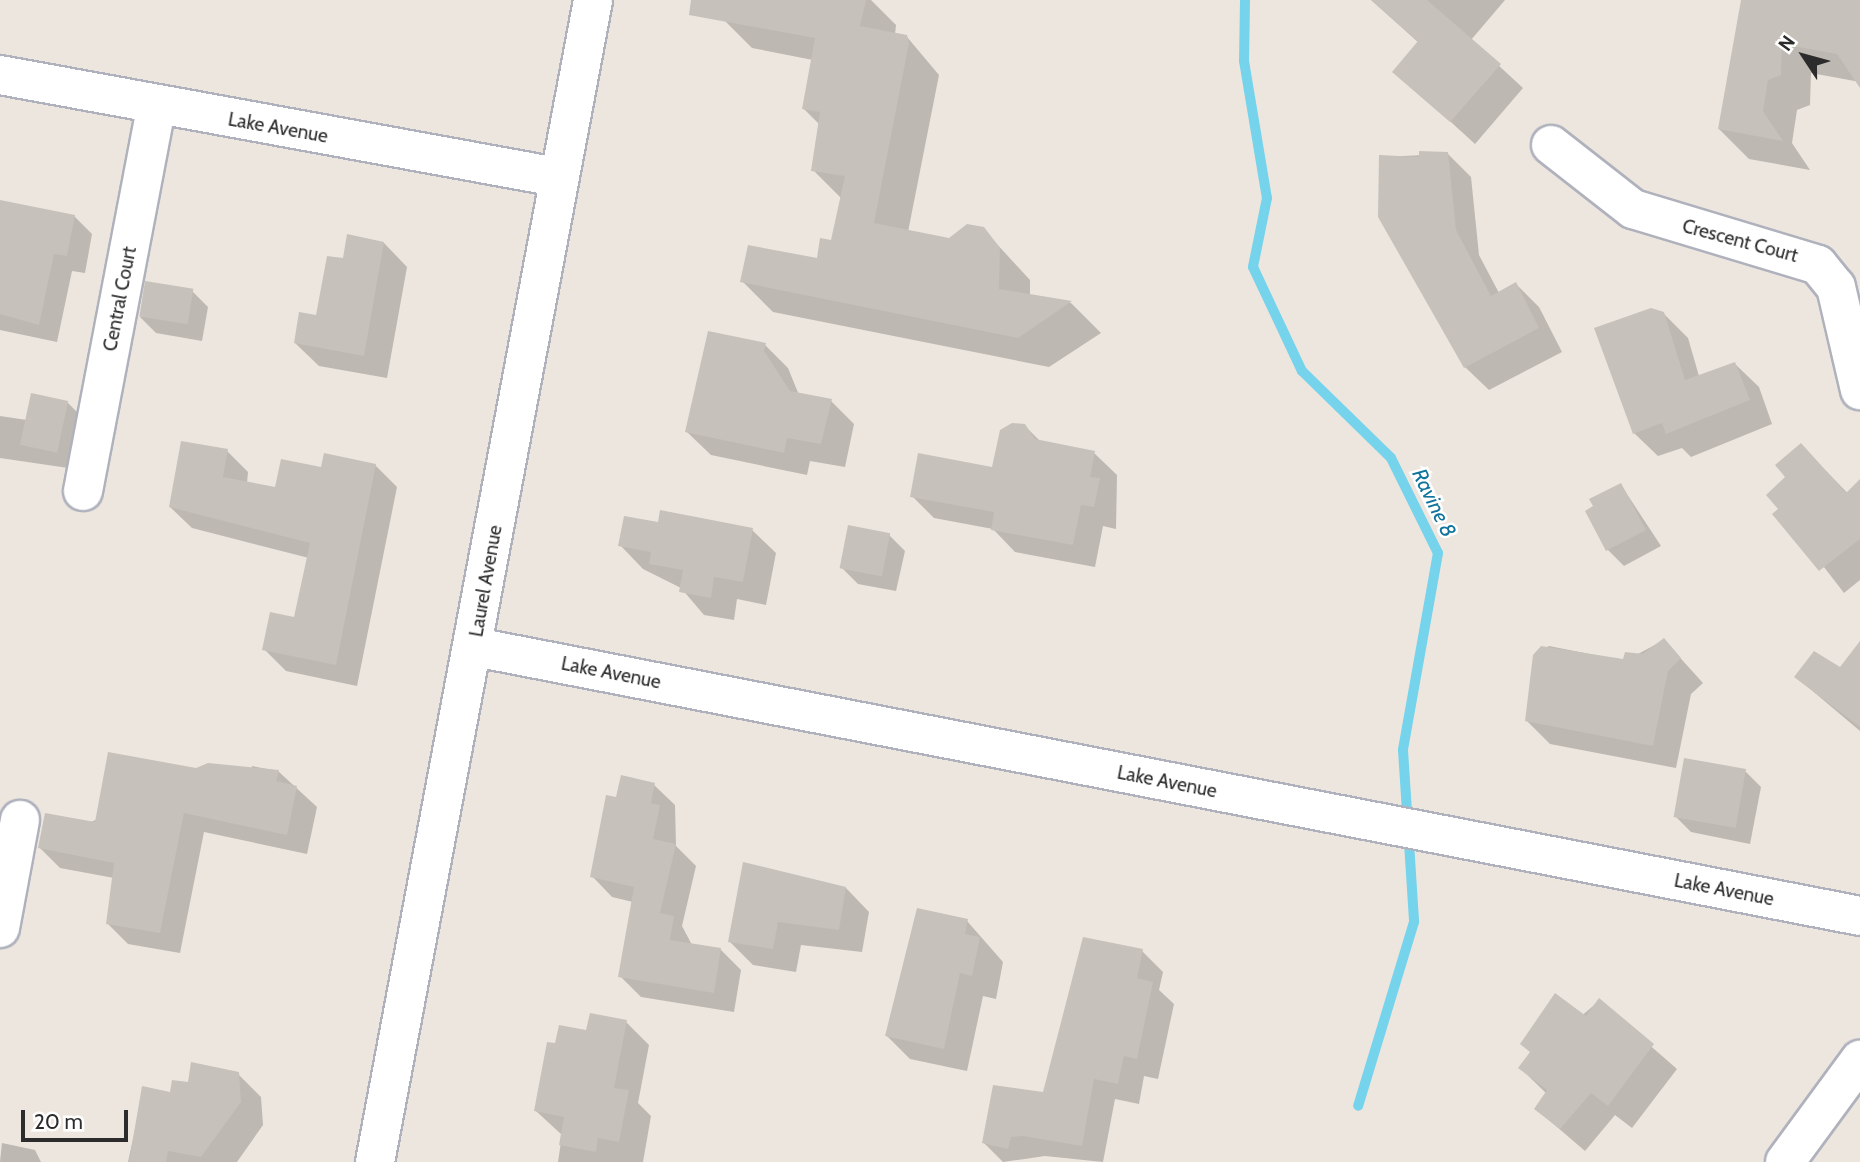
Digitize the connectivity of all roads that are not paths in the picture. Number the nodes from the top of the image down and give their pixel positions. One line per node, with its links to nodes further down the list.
1 (593, 0): 5 (street, Laurel Avenue)
2 (0, 75): 3 (street, Lake Avenue)
3 (156, 107): 5 (street, Lake Avenue); 7 (street, Central Court)
4 (1551, 145): 6 (street, Crescent Court)
5 (557, 177): 8 (street, Laurel Avenue)
6 (1860, 390)
7 (83, 491)
8 (475, 647): 10 (street, Lake Avenue); 13 (street, Laurel Avenue)
9 (20, 820): 11 (street)
10 (1860, 916)
11 (0, 928)
12 (1860, 1060): 14 (street)
13 (375, 1162)
14 (1785, 1162)

